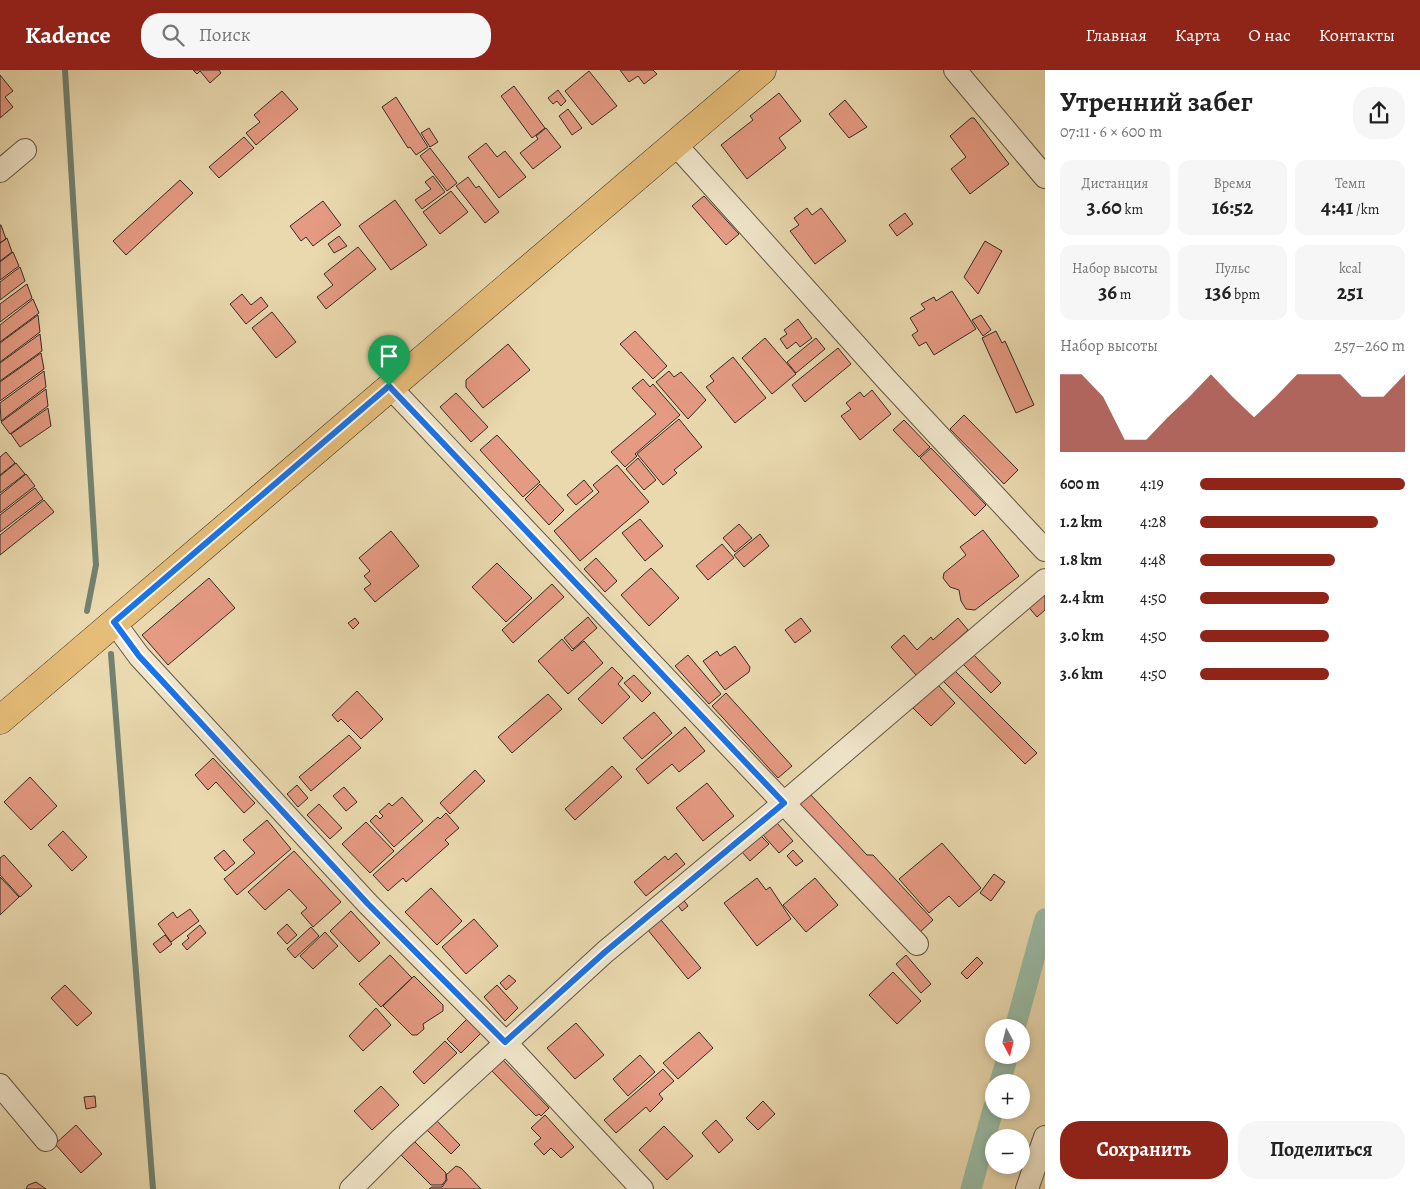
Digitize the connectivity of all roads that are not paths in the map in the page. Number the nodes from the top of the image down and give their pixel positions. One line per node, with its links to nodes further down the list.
1 (762, 70): 3 (main road)
2 (955, 70): 6 (street)
3 (676, 145): 7 (main road); 8 (street)
4 (25, 150): 5 (street)
5 (0, 171)
6 (1045, 177)
7 (389, 386): 10 (main road); 12 (street)
8 (1045, 550)
9 (1045, 580): 12 (street)
10 (114, 622): 11 (main road); 14 (street)
11 (0, 720)
12 (784, 803): 13 (street); 14 (street)
13 (917, 944)
14 (505, 1042): 18 (street); 19 (street)
15 (0, 1085): 17 (street)
16 (1045, 1137): 20 (street)
17 (46, 1140)
18 (351, 1189)
19 (642, 1189)
20 (1027, 1189)

